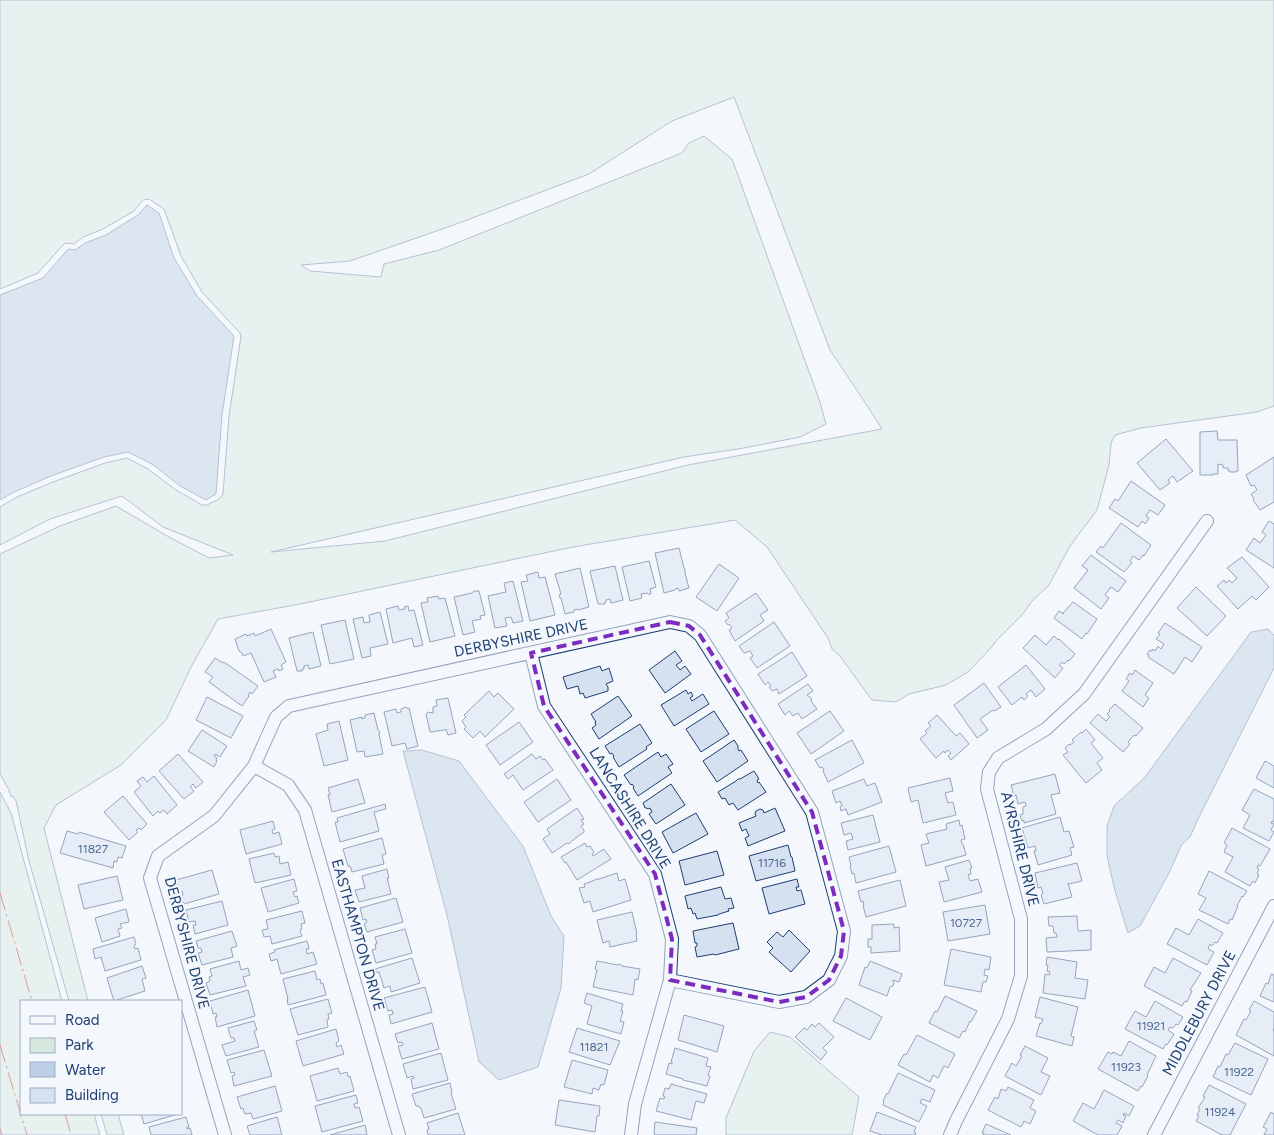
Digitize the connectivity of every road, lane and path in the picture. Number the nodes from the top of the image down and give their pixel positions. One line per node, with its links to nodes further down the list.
1 (1207, 521): 9 (street, AYRSHIRE DRIVE)
2 (531, 653): 3 (street, DERBYSHIRE DRIVE); 5 (street, LANCASHIRE DRIVE); 5 (street, DERBYSHIRE DRIVE)
3 (254, 766): 6 (street, DERBYSHIRE DRIVE); 7 (street, EASTHAMPTON DRIVE)
4 (1274, 906): 10 (street, MIDDLEBURY DRIVE)
5 (670, 980): 8 (street, LANCASHIRE DRIVE)
6 (225, 1135)
7 (399, 1135)
8 (631, 1135)
9 (950, 1135)
10 (1154, 1135)

